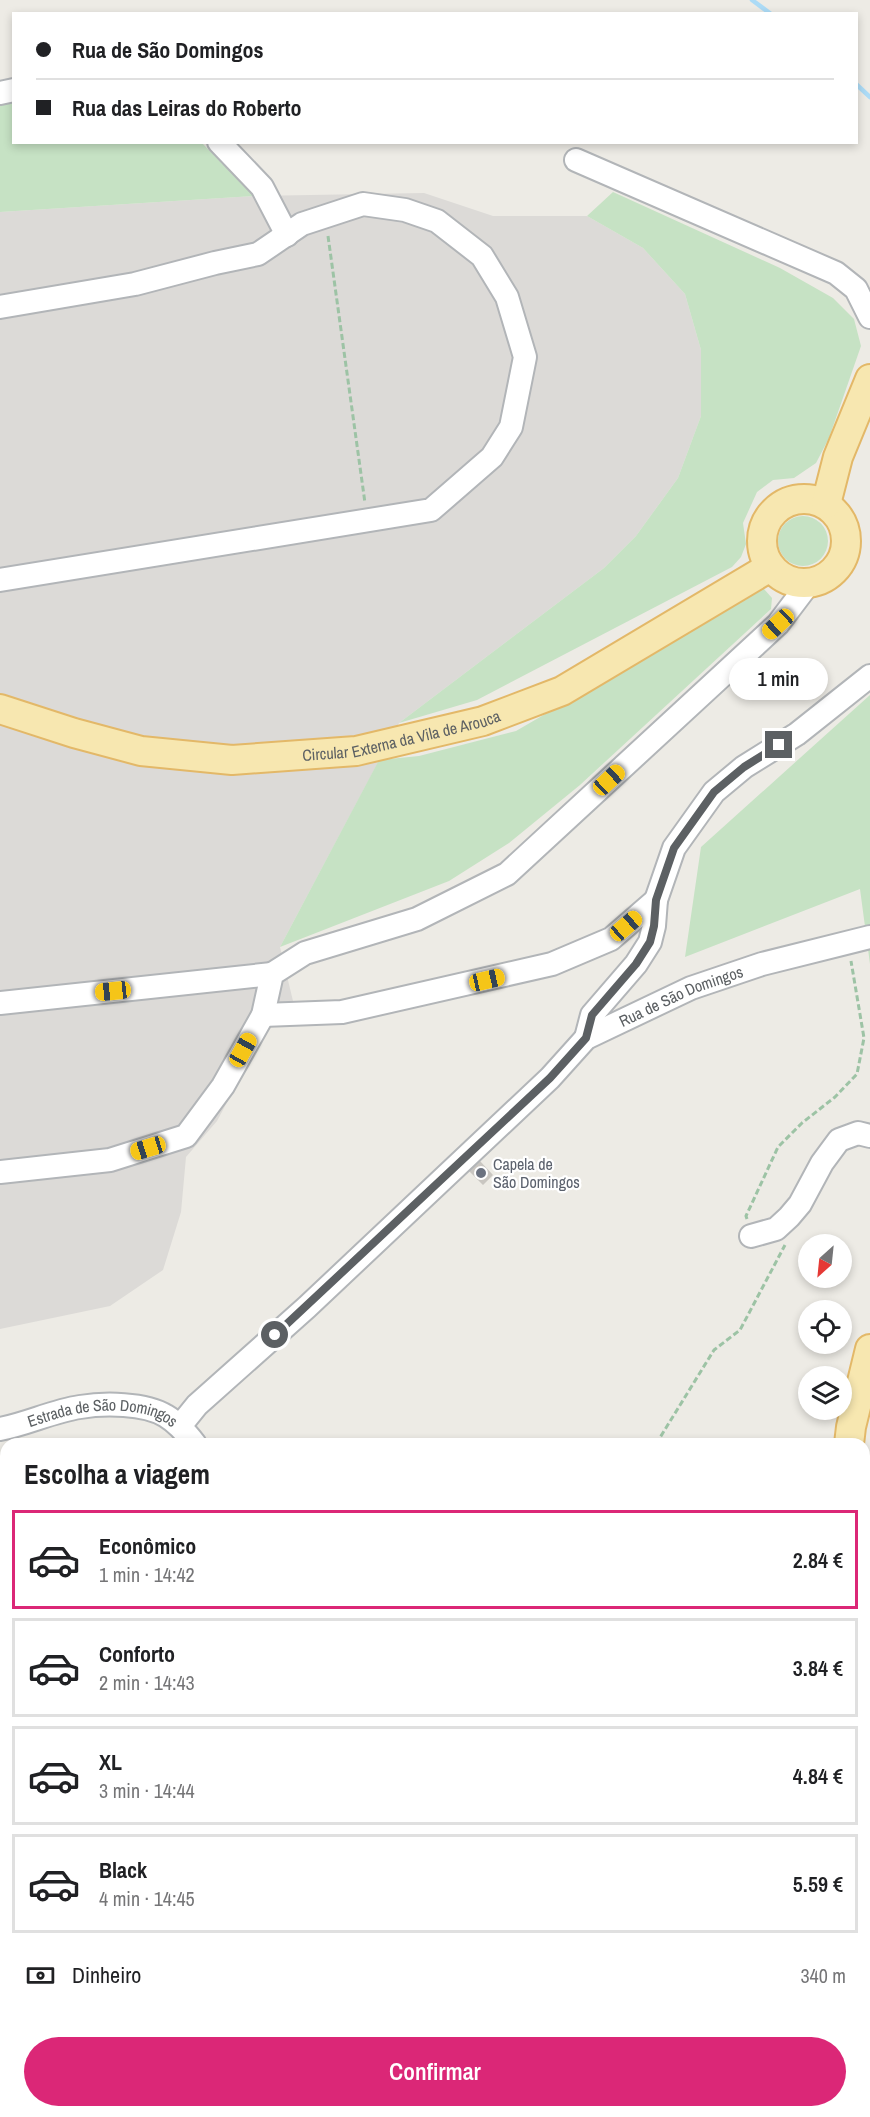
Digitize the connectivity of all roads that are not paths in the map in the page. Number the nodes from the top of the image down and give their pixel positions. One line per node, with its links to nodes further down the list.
1 (221, 144): 3 (street)
2 (576, 160): 5 (street)
3 (287, 235): 4 (street); 9 (street)
4 (0, 307)
5 (870, 316)
6 (870, 379): 7 (main road)
7 (826, 504): 8 (main road); 10 (main road)
8 (770, 567): 10 (main road); 12 (main road, Circular Externa da Vila de Arouca)
9 (0, 580)
10 (809, 583): 15 (street)
11 (870, 676): 13 (street)
12 (0, 709)
13 (656, 900): 17 (street); 18 (street)
14 (870, 937): 18 (street, Rua de São Domingos)
15 (272, 974): 16 (street); 17 (street)
16 (0, 1003)
17 (262, 1015): 20 (street)
18 (586, 1038): 23 (street, Rua de São Domingos)
19 (870, 1136): 21 (street)
20 (0, 1172)
21 (751, 1236)
22 (870, 1349): 26 (main road)
23 (180, 1426): 24 (street, Estrada de São Domingos); 25 (street, Estrada de São Domingos)
24 (0, 1429)
25 (190, 1438)
26 (850, 1438)

